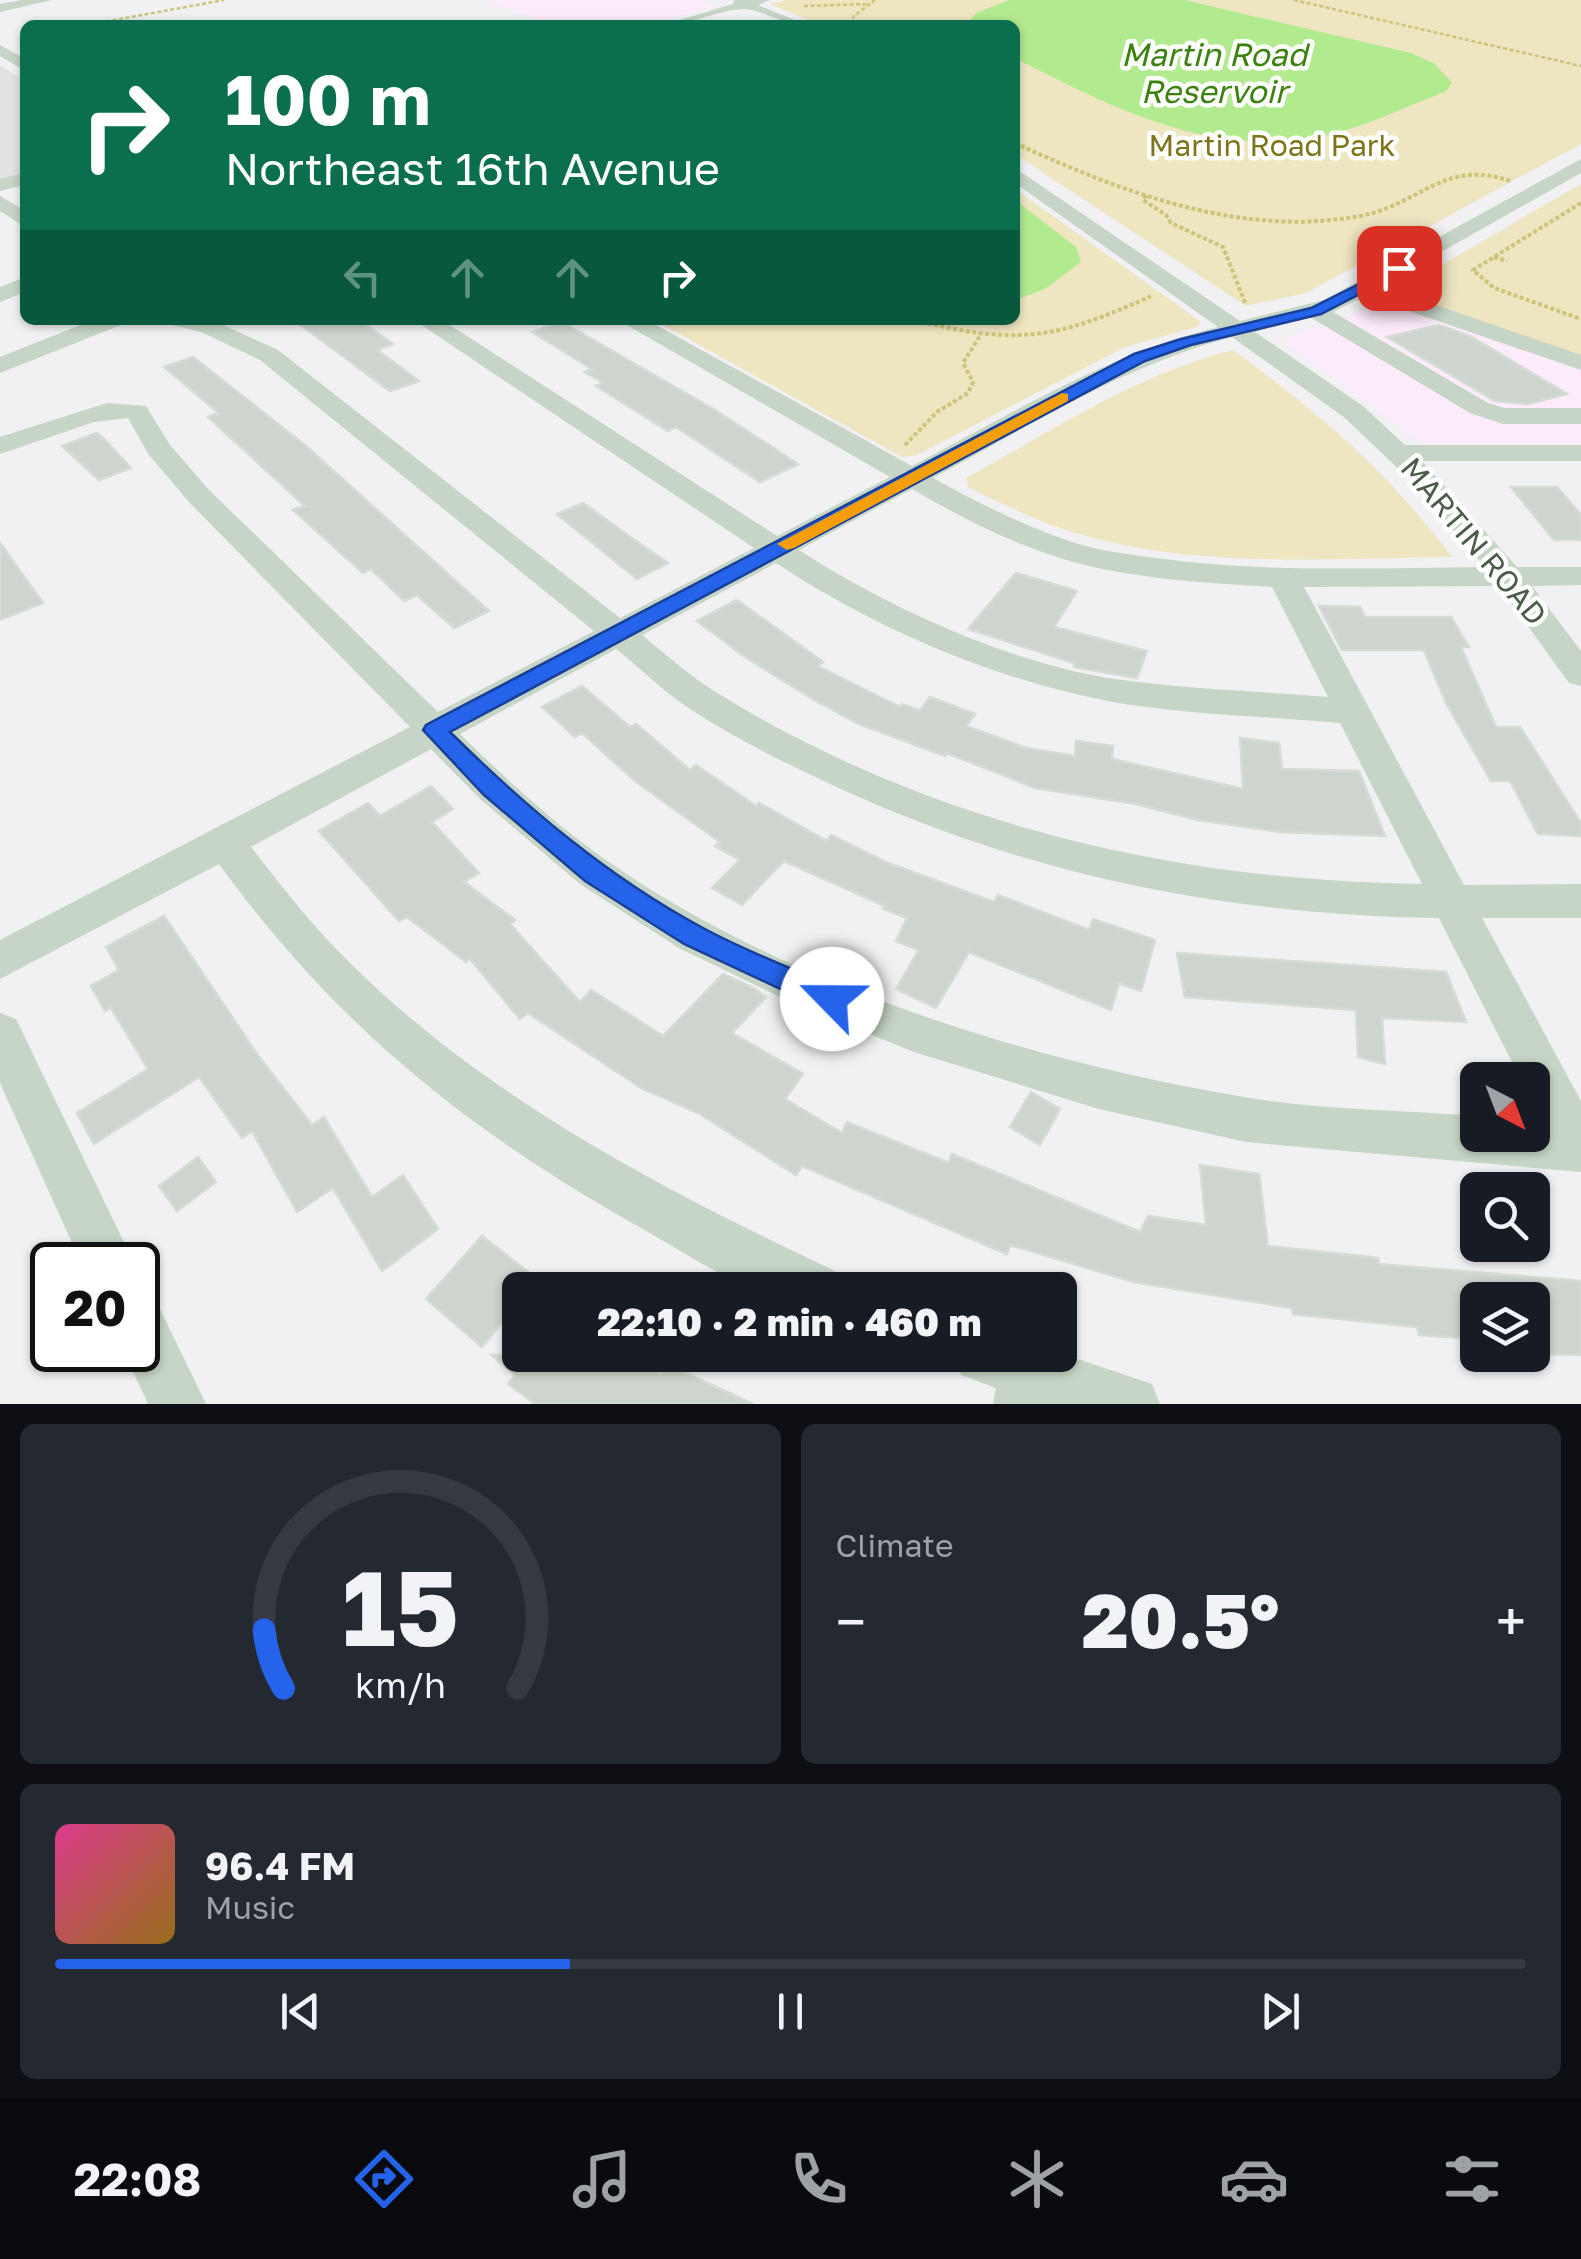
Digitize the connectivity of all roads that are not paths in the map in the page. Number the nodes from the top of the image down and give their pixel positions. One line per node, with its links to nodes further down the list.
1 (45, 0): 4 (street)
2 (763, 0): 3 (street)
3 (736, 2): 5 (street); 6 (street)
4 (0, 8)
5 (684, 20)
6 (786, 20)
7 (1581, 165): 11 (street)
8 (1020, 177): 13 (street, MARTIN ROAD)
9 (0, 202): 10 (street)
10 (20, 218)
11 (1364, 288): 12 (street); 18 (street)
12 (1316, 311): 13 (street); 20 (street)
13 (1242, 320): 23 (street, MARTIN ROAD); 24 (street)
14 (101, 325): 19 (street)
15 (196, 325): 30 (street)
16 (434, 325): 26 (street)
17 (639, 325): 24 (street)
18 (1581, 363)
19 (0, 366)
20 (1581, 416)
21 (0, 446): 33 (street)
22 (1581, 453): 23 (street)
23 (1409, 461): 25 (street); 27 (street, MARTIN ROAD)
24 (904, 466): 26 (street); 29 (street)
25 (1581, 467)
26 (776, 550): 30 (street); 32 (street)
27 (1511, 576): 28 (street); 29 (street); 31 (street, MARTIN ROAD)
28 (1581, 576)
29 (1283, 578): 32 (street)
30 (616, 634): 33 (street); 35 (street)
31 (1581, 675)
32 (1356, 712): 35 (street)
33 (434, 730): 34 (street); 39 (street)
34 (224, 842): 37 (street); 41 (street)
35 (1453, 901): 36 (street); 39 (street)
36 (1581, 901)
37 (0, 960)
38 (0, 1033): 40 (street)
39 (1581, 1149)
40 (98, 1242)
41 (778, 1272)
42 (160, 1367): 44 (street)
43 (1010, 1377): 45 (street)
44 (178, 1404)
45 (1132, 1404)

